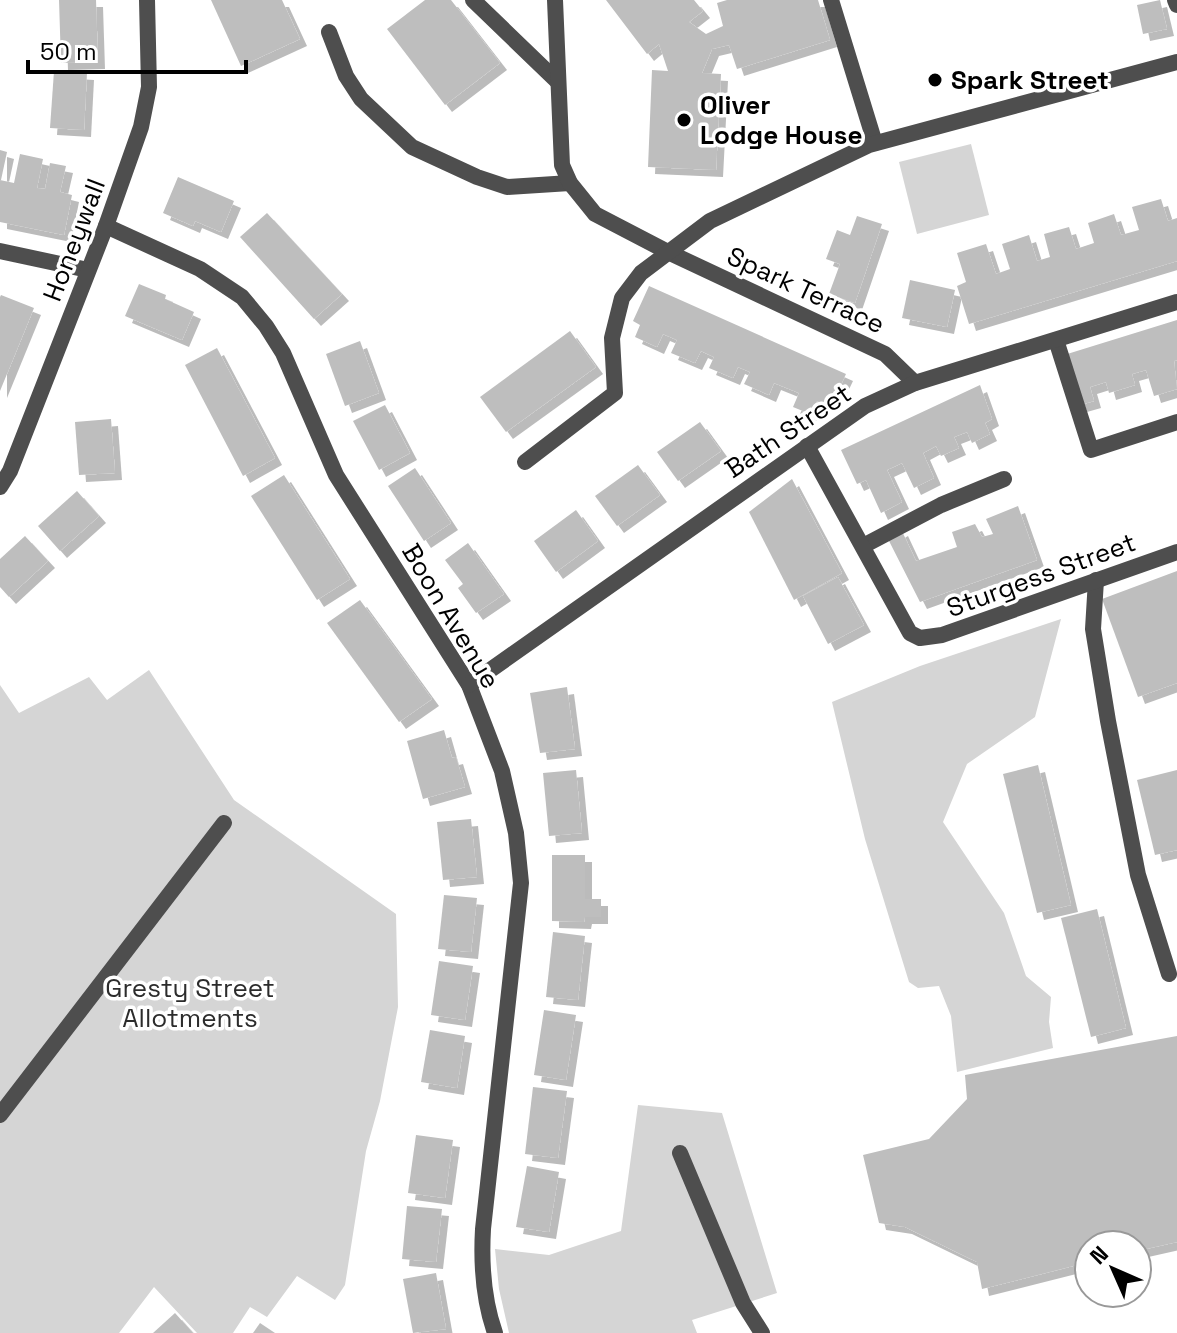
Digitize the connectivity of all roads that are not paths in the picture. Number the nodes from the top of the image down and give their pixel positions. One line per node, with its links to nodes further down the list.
1 (147, 0): 10 (street, Honeywall)
2 (473, 0): 7 (street)
3 (555, 0): 7 (street)
4 (831, 0): 8 (street)
5 (329, 32): 9 (street)
6 (1176, 66): 8 (street)
7 (558, 82): 9 (street)
8 (875, 143): 12 (street)
9 (570, 183): 12 (street, Spark Terrace)
10 (106, 226): 13 (street, Honeywall); 25 (street, Boon Avenue)
11 (0, 251): 13 (street)
12 (670, 253): 16 (street, Spark Terrace); 19 (street)
13 (88, 270): 21 (street, Honeywall)
14 (1177, 302): 15 (street, Bath Street)
15 (1056, 340): 16 (street, Bath Street); 17 (street)
16 (915, 383): 18 (street, Bath Street)
17 (1177, 422)
18 (807, 446): 22 (street); 25 (street, Bath Street)
19 (525, 462)
20 (1004, 479): 22 (street)
21 (0, 487)
22 (863, 546): 24 (street, Sturgess Street)
23 (1177, 552): 24 (street, Sturgess Street)
24 (1096, 580): 27 (street)
25 (469, 685): 30 (street, Boon Avenue)
26 (224, 823): 28 (street)
27 (1169, 974)
28 (0, 1115)
29 (680, 1153): 31 (street)
30 (495, 1333)
31 (762, 1333)

